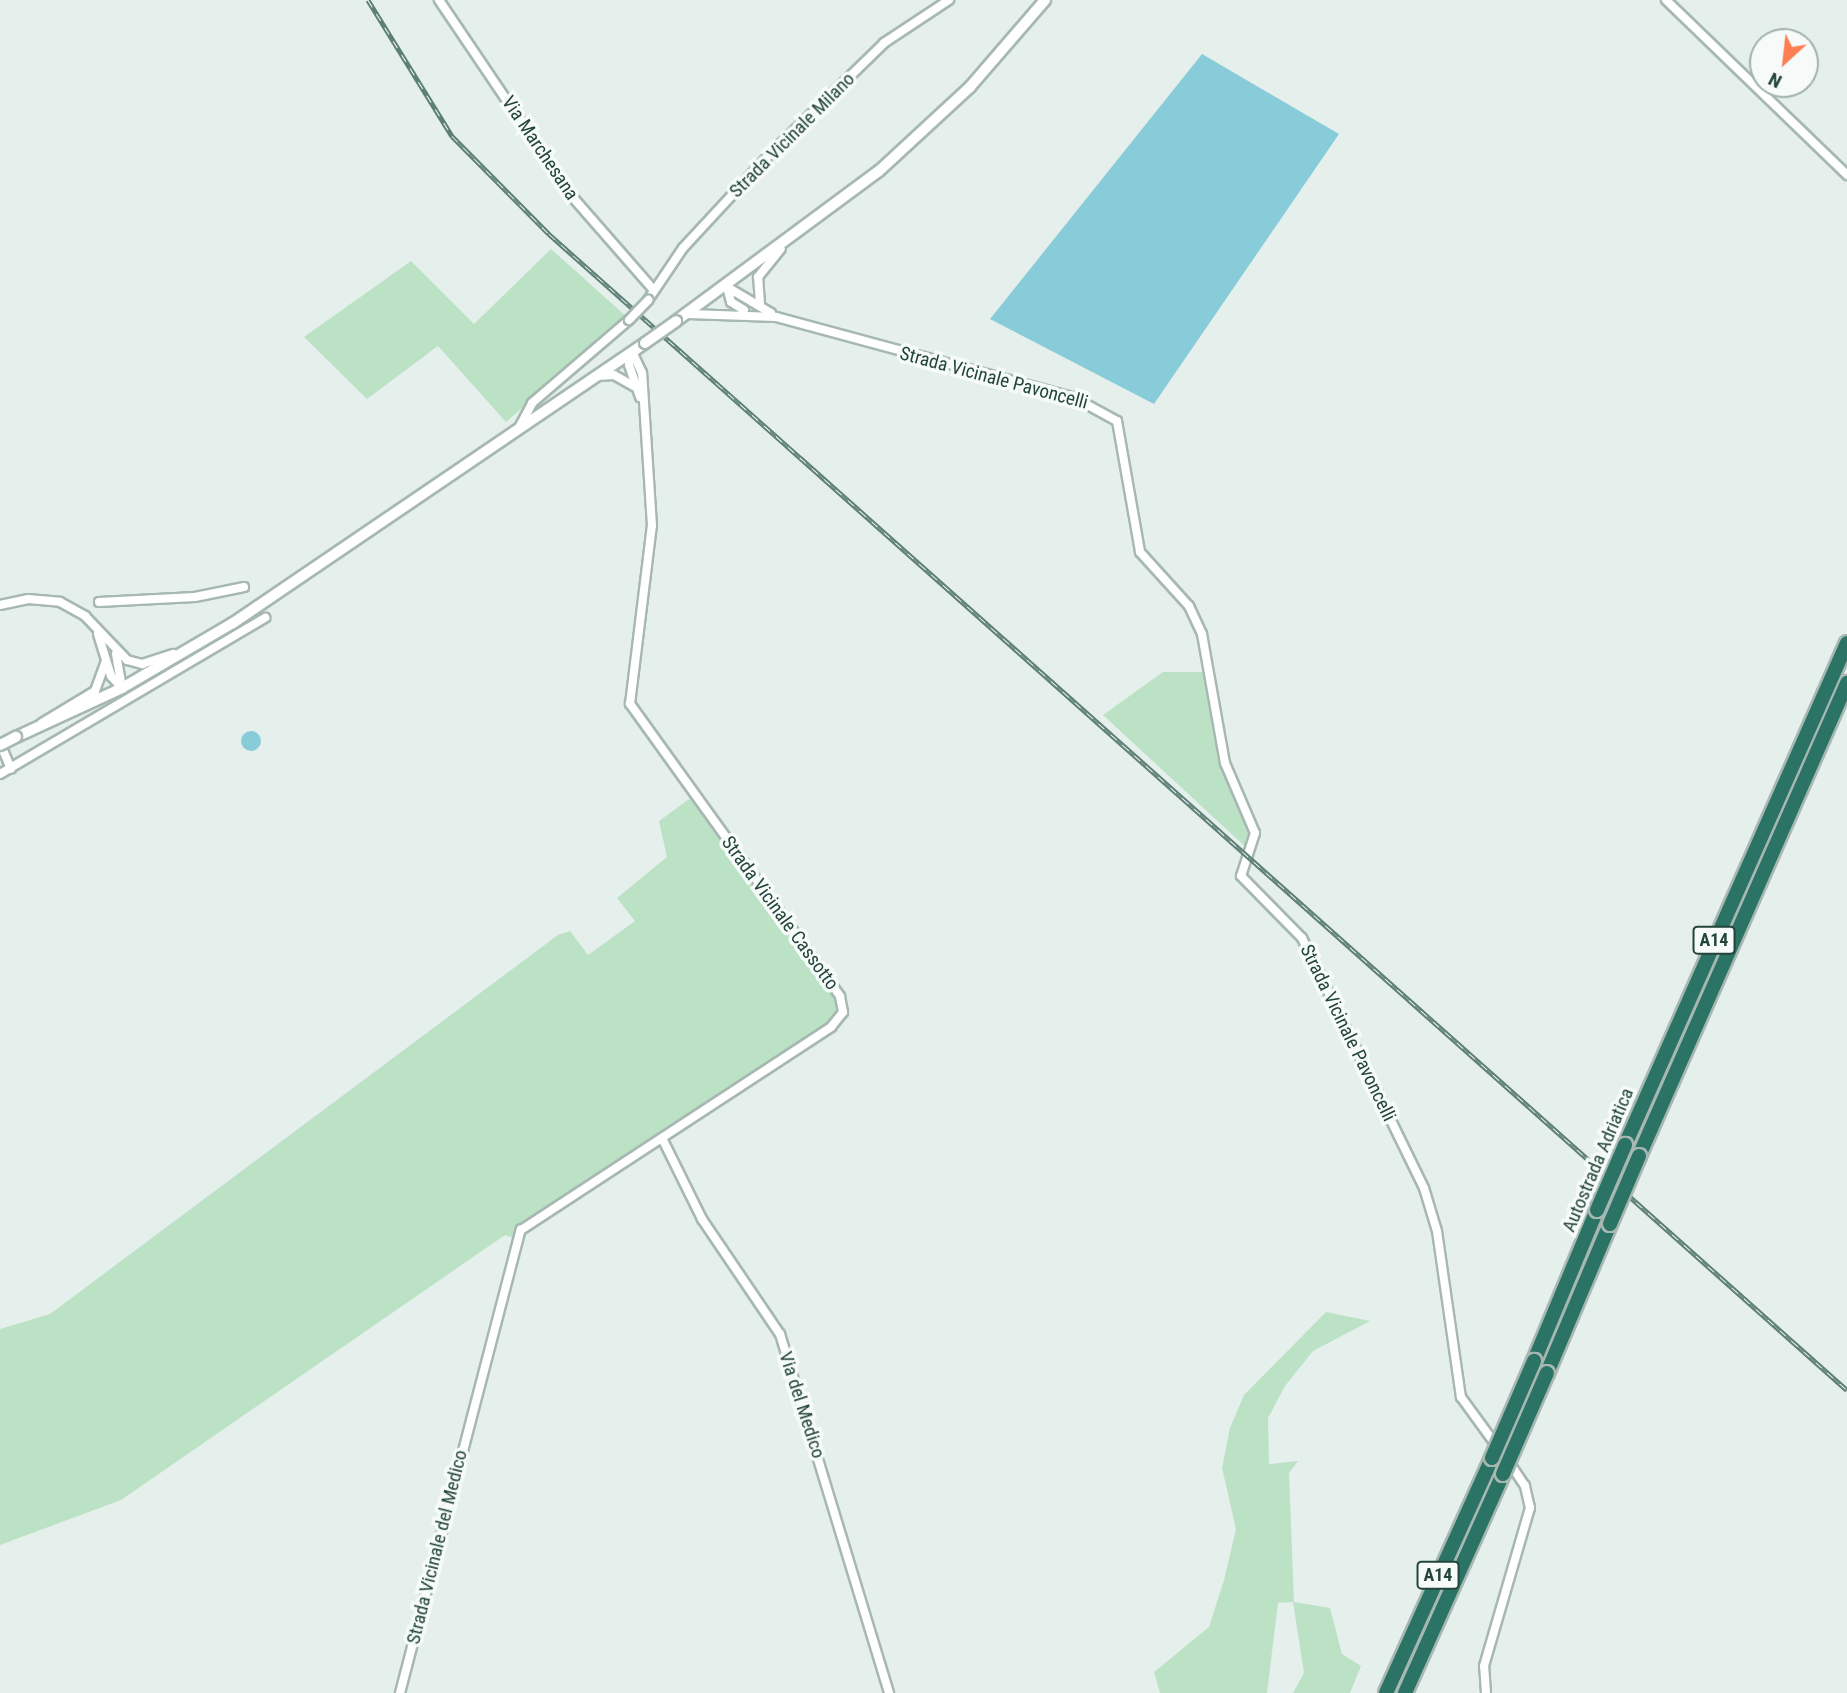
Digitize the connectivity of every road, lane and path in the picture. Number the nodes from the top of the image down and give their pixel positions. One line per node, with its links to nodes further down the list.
1 (439, 0): 8 (street, Via Marchesana)
2 (948, 0): 8 (street, Strada Vicinale Milano)
3 (1045, 0): 6 (main road)
4 (1666, 0): 5 (street)
5 (1847, 175)
6 (781, 249): 7 (main road); 9 (street)
7 (727, 287): 9 (street, Strada Vicinale Pavoncelli); 10 (street); 11 (main road)
8 (652, 288): 17 (street, bridge)
9 (761, 306): 12 (street, Strada Vicinale Pavoncelli)
10 (750, 312): 11 (street, Strada Vicinale Pavoncelli); 12 (street, Strada Vicinale Pavoncelli)
11 (688, 314): 13 (main road, bridge)
12 (776, 317): 39 (street, Strada Vicinale Pavoncelli)
13 (632, 352): 14 (main road); 15 (street); 16 (street)
14 (594, 376): 15 (street); 17 (main road)
15 (638, 392): 16 (street)
16 (642, 403): 33 (street, Strada Vicinale Cassotto)
17 (520, 426): 25 (main road)
18 (244, 587): 19 (street)
19 (99, 601)
20 (0, 605): 22 (street)
21 (265, 618): 31 (street)
22 (93, 625): 24 (street); 26 (street)
23 (1847, 643): 37 (highway, Autostrada Adriatica / A14, bridge)
24 (112, 646): 25 (street); 28 (street)
25 (193, 648): 28 (main road)
26 (106, 661): 28 (street); 29 (street)
27 (1847, 683): 38 (highway, Autostrada Adriatica / A14, bridge)
28 (121, 688): 29 (main road)
29 (37, 727): 30 (main road, bridge)
30 (0, 743): 31 (street)
31 (10, 769): 32 (street)
32 (0, 774)
33 (663, 1140): 34 (street, Strada Vicinale Cassotto); 36 (street, Via del Medico)
34 (476, 1402): 35 (street, Strada Vicinale del Medico)
35 (400, 1693)
36 (889, 1693)
37 (1386, 1693)
38 (1405, 1693)
39 (1486, 1693)

